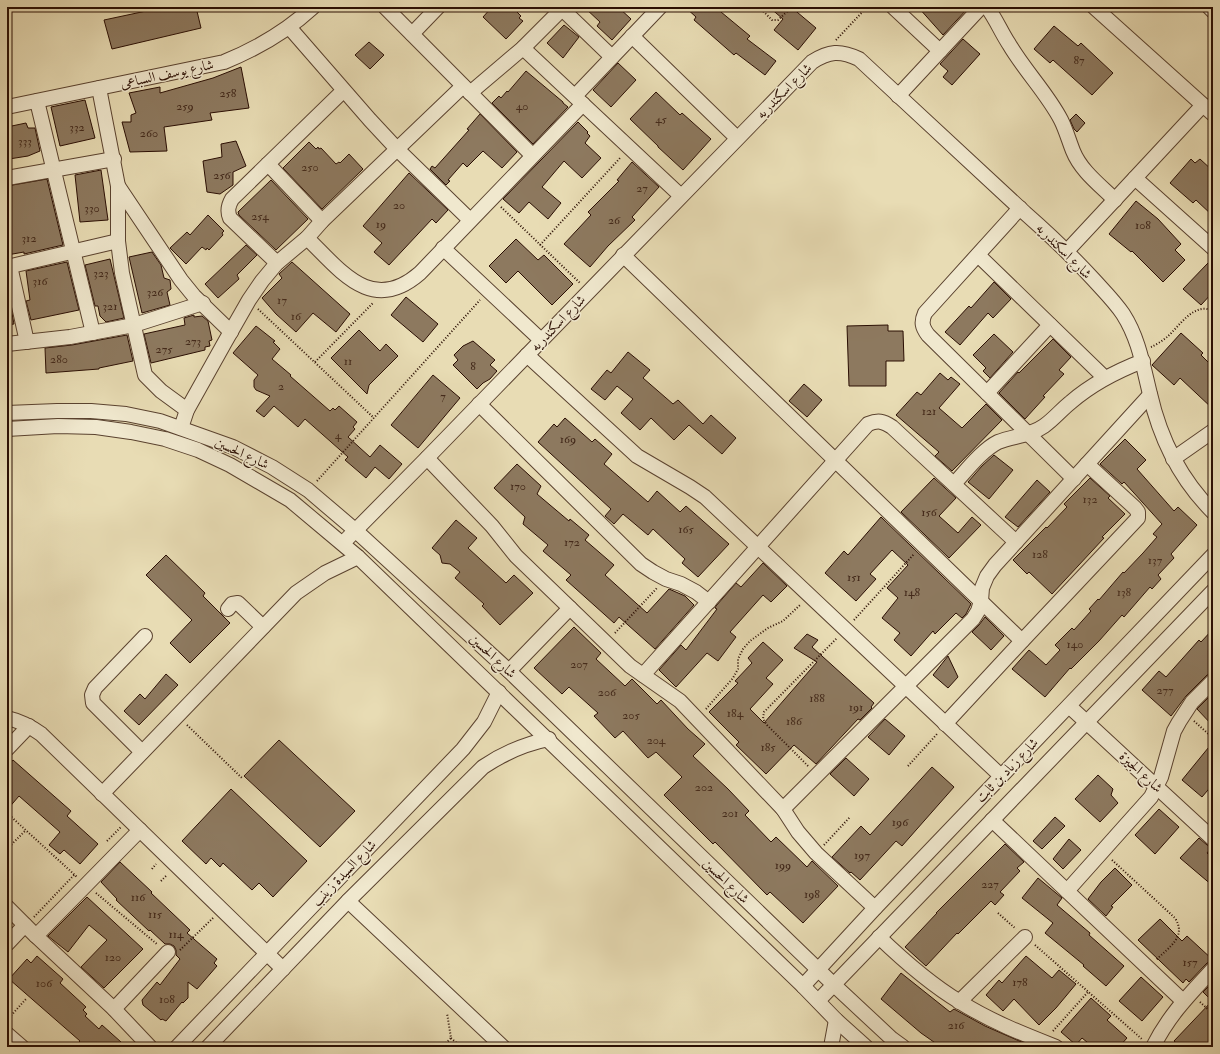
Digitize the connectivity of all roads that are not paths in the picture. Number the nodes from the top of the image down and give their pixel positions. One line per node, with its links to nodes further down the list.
1 (313, 7): 12 (street, شارع يوسف السباعى)
2 (385, 7): 13 (street)
3 (438, 7): 13 (street)
4 (660, 7): 14 (street)
5 (893, 7): 16 (street)
6 (981, 7): 16 (street)
7 (987, 7): 36 (street)
8 (1094, 7): 25 (street)
9 (1209, 7): 11 (street)
10 (562, 8): 15 (street); 17 (street)
11 (1213, 11)
12 (289, 27): 18 (street, شارع يوسف السباعى); 20 (street)
13 (412, 34): 19 (street)
14 (632, 36): 17 (street); 26 (street)
15 (523, 48): 19 (street); 22 (street)
16 (940, 51): 21 (street)
17 (612, 57): 22 (street)
18 (99, 88): 23 (street, شارع يوسف السباعى); 29 (street)
19 (467, 89): 27 (street); 28 (street)
20 (343, 91): 27 (street); 30 (street)
21 (898, 96): 26 (street, شارع اسكندريه); 37 (street, شارع اسكندريه)
22 (579, 100): 28 (street); 35 (street)
23 (37, 101): 24 (street, شارع يوسف السباعى); 31 (street)
24 (7, 107)
25 (1208, 110): 33 (street)
26 (737, 138): 35 (street, شارع اسكندريه)
27 (397, 149): 38 (street); 39 (street)
28 (532, 156): 38 (street)
29 (114, 159): 31 (street); 34 (street)
30 (268, 164): 39 (street); 48 (street)
31 (55, 170): 32 (street); 44 (street)
32 (7, 178)
33 (1135, 178): 36 (street); 43 (street)
34 (118, 186): 41 (street); 50 (street)
35 (681, 196): 46 (street, شارع اسكندريه)
36 (1115, 200): 45 (street)
37 (1020, 208): 45 (street, شارع اسكندريه); 47 (street)
38 (470, 220): 42 (street)
39 (322, 221): 40 (street)
40 (307, 238): 42 (street); 48 (street)
41 (118, 241): 44 (street); 51 (street)
42 (443, 248): 55 (street)
43 (1213, 248)
44 (73, 251): 49 (street); 54 (street)
45 (1067, 251): 59 (street, شارع اسكندريه)
46 (624, 255): 55 (street, شارع اسكندريه); 74 (street)
47 (978, 255): 52 (street); 61 (street)
48 (277, 263): 53 (street)
49 (8, 267): 56 (street)
50 (202, 303): 51 (street); 53 (street)
51 (134, 325): 54 (street); 65 (street)
52 (1050, 325): 60 (street); 61 (street)
53 (231, 332): 65 (street)
54 (93, 333): 56 (street)
55 (541, 340): 58 (street, شارع اسكندريه)
56 (27, 342): 57 (street)
57 (7, 344)
58 (527, 355): 63 (street, شارع اسكندريه); 82 (street)
59 (1141, 355): 60 (street); 62 (street, شارع اسكندريه)
60 (1105, 378): 71 (street)
61 (987, 393): 71 (street)
62 (1150, 395): 73 (street, شارع اسكندريه); 75 (street)
63 (478, 404): 72 (street, شارع اسكندريه); 86 (street)
64 (57, 410): 66 (street, شارع الحسين); 67 (street); 68 (street, شارع الحسين)
65 (187, 410): 68 (street)
66 (7, 413)
67 (58, 426): 69 (street, شارع الحسين); 81 (street, شارع الحسين)
68 (181, 428): 79 (street, شارع الحسين)
69 (7, 429)
70 (1213, 431): 73 (street)
71 (1028, 434): 76 (street); 77 (street)
72 (427, 458): 79 (street, شارع اسكندريه); 88 (street)
73 (1174, 459): 78 (street, شارع اسكندريه)
74 (835, 460): 77 (street); 82 (street); 87 (street)
75 (1087, 464): 76 (street); 92 (street)
76 (1074, 479): 80 (street)
77 (954, 484): 80 (street)
78 (1213, 512)
79 (356, 530): 81 (street, شارع اسكندريه); 93 (street, شارع الحسين)
80 (1016, 542): 87 (street)
81 (343, 543): 84 (street, شارع الحسين)
82 (758, 547): 86 (street); 96 (street)
83 (1213, 555): 98 (street, شارع زياد بن ثابت)
84 (358, 556): 90 (street); 97 (street, شارع الحسين)
85 (1213, 591): 100 (street, شارع زياد بن ثابت)
86 (709, 602): 94 (street)
87 (981, 602): 92 (street); 96 (street)
88 (570, 608): 93 (street); 94 (street)
89 (228, 610): 90 (street)
90 (263, 626): 105 (street)
91 (145, 636): 105 (street)
92 (1022, 641): 101 (street)
93 (509, 671): 126 (street, شارع الحسين)
94 (642, 675): 109 (street)
95 (1213, 681): 107 (street)
96 (906, 687): 101 (street); 109 (street)
97 (499, 692): 103 (street, شارع الحسين); 123 (street, شارع السيدة زينب)
98 (1069, 706): 100 (street, شارع الجيزة); 106 (street, شارع زياد بن ثابت)
99 (7, 718): 102 (street)
100 (1087, 722): 107 (street, شارع الجيزة); 110 (street, شارع زياد بن ثابت)
101 (945, 724): 106 (street)
102 (30, 726): 104 (street); 108 (street)
103 (549, 740): 114 (street, شارع السيدة زينب); 128 (street, شارع الحسين)
104 (7, 749)
105 (142, 752): 108 (street)
106 (1002, 776): 116 (street, شارع زياد بن ثابت)
107 (1157, 787): 112 (street, شارع الجيزة); 113 (street)
108 (102, 794): 111 (street)
109 (783, 809): 116 (street)
110 (992, 820): 113 (street); 119 (street, شارع زياد بن ثابت)
111 (140, 830): 118 (street); 123 (street)
112 (1213, 839)
113 (1067, 891): 129 (street)
114 (348, 901): 124 (street, شارع السيدة زينب); 139 (street)
115 (7, 907): 117 (street)
116 (875, 908): 126 (street, شارع زياد بن ثابت)
117 (25, 925): 118 (street); 121 (street)
118 (36, 936): 132 (street)
119 (879, 937): 127 (street, شارع زياد بن ثابت); 131 (street)
120 (1025, 937): 131 (street)
121 (7, 944)
122 (168, 952): 132 (street)
123 (266, 953): 124 (street); 137 (street, شارع السيدة زينب)
124 (283, 969): 138 (street, شارع السيدة زينب)
125 (1213, 969): 129 (street)
126 (818, 970): 127 (street, شارع الحسين); 128 (street, شارع زياد بن ثابت)
127 (833, 984): 130 (street, شارع زياد بن ثابت); 142 (street, شارع الحسين)
128 (803, 986): 130 (street, شارع الحسين)
129 (1187, 998): 135 (street)
130 (818, 1001): 133 (street, شارع الحسين)
131 (959, 1002): 134 (street)
132 (114, 1009): 136 (street)
133 (836, 1020): 140 (street); 141 (street, شارع الحسين)
134 (1050, 1044)
135 (1149, 1044)
136 (150, 1047)
137 (177, 1047)
138 (208, 1047)
139 (503, 1047)
140 (831, 1047)
141 (866, 1047)
142 (903, 1047)

